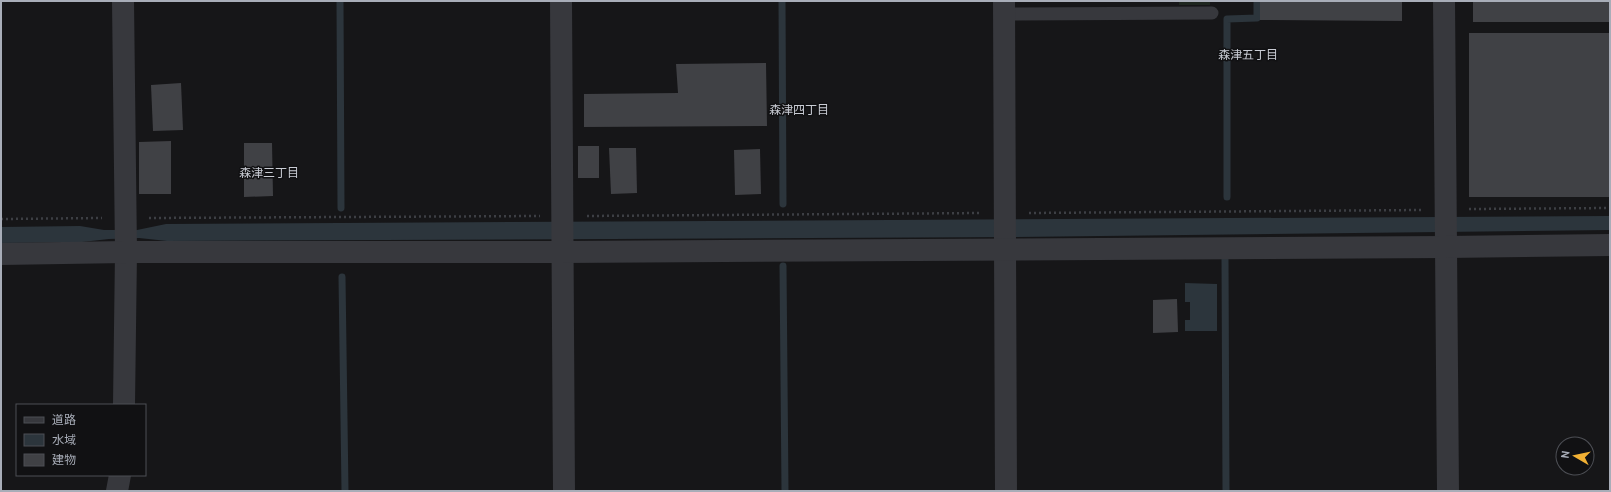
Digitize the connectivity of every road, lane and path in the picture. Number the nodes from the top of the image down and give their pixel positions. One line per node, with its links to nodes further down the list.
1 (123, 1): 11 (street)
2 (561, 1): 9 (street)
3 (1444, 1): 7 (street)
4 (1004, 7): 5 (lane); 8 (street)
5 (1212, 13)
6 (1610, 208): 7 (path)
7 (1445, 209): 8 (path); 14 (street)
8 (1005, 215): 9 (path); 12 (street)
9 (562, 218): 11 (path); 15 (street)
10 (1, 219): 11 (path)
11 (125, 235): 15 (street); 16 (street); 17 (street)
12 (1005, 244): 14 (street); 15 (street); 21 (street)
13 (1610, 245): 14 (street)
14 (1446, 247): 22 (street)
15 (562, 248): 20 (street)
16 (1, 254)
17 (124, 404)
18 (120, 476): 19 (street)
19 (117, 491)
20 (564, 491)
21 (1006, 491)
22 (1448, 491)

